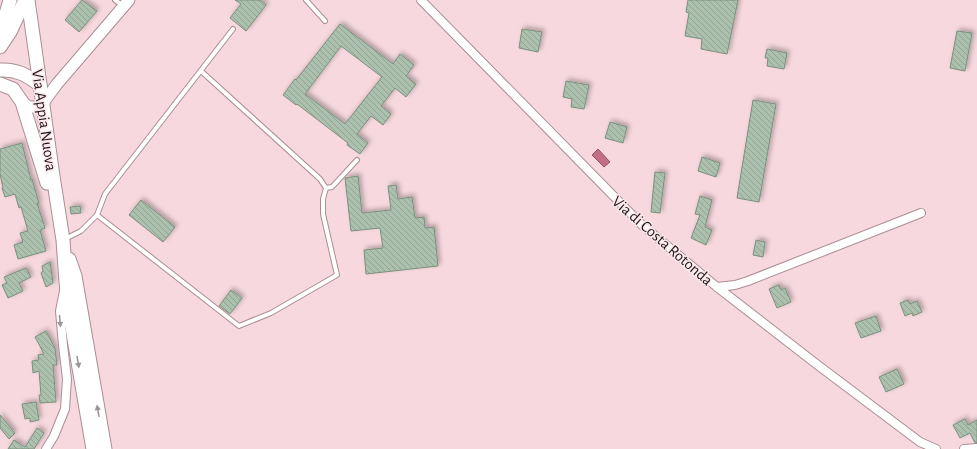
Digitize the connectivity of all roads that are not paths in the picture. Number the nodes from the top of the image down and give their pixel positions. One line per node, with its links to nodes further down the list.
1 (10, 0): 9 (main road)
2 (24, 0): 10 (main road)
3 (28, 0): 15 (main road, Via Appia Nuova)
4 (306, 0): 7 (lane)
5 (421, 0): 25 (street, Via di Costa Rotonda)
6 (122, 2): 14 (main road)
7 (325, 21)
8 (234, 29): 12 (lane)
9 (0, 33)
10 (0, 47)
11 (0, 70): 15 (main road)
12 (200, 71): 19 (lane); 21 (lane)
13 (0, 84): 16 (main road)
14 (57, 84): 15 (main road); 17 (main road)
15 (40, 85): 17 (main road, Via Appia Nuova)
16 (22, 102): 17 (main road); 22 (main road)
17 (43, 103): 22 (main road, Via Appia Nuova)
18 (357, 160): 19 (lane)
19 (326, 188): 21 (lane)
20 (921, 213): 25 (street)
21 (97, 214): 23 (lane)
22 (60, 218): 23 (main road, Via Appia Nuova)
23 (63, 240): 24 (main road, Via Appia Nuova); 29 (main road, Via Appia Nuova, one-way to 23)
24 (66, 282): 27 (street, one-way to 27); 28 (main road, Via Appia Nuova, one-way to 28)
25 (717, 287): 30 (street, Via di Costa Rotonda)
26 (977, 448): 31 (street)
27 (46, 449)
28 (93, 449)
29 (105, 449)
30 (934, 449)
31 (964, 449)

